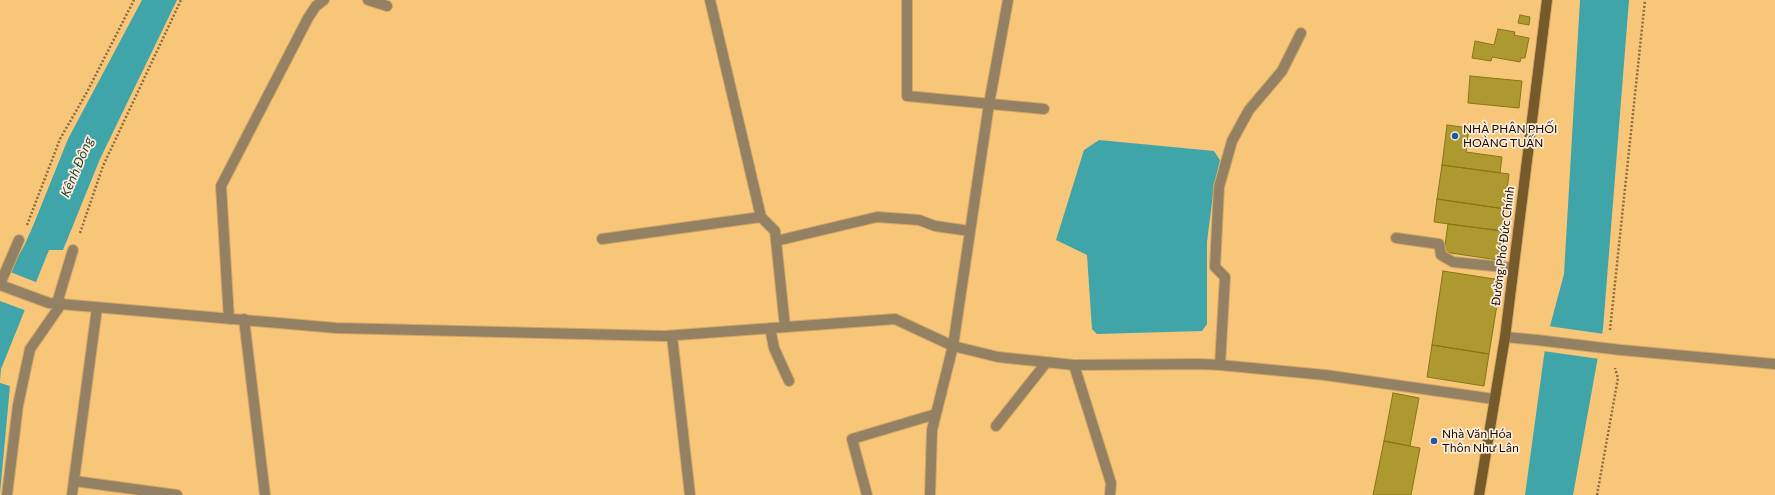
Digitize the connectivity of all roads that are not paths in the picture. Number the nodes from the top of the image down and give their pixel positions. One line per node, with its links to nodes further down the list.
1 (324, 0): 22 (street)
2 (368, 0): 7 (street)
3 (710, 0): 11 (street)
4 (907, 0): 9 (street)
5 (1008, 0): 9 (street)
6 (1547, 0): 18 (main road, Đường Phó Đức Chính)
7 (387, 6)
8 (1301, 33): 32 (street)
9 (989, 104): 10 (street); 12 (street)
10 (1044, 109)
11 (761, 217): 14 (street); 16 (street)
12 (970, 231): 16 (street); 28 (street)
13 (1396, 238): 18 (street)
14 (602, 239)
15 (19, 240): 19 (street)
16 (776, 241): 24 (street)
17 (73, 250): 20 (street)
18 (1513, 268): 27 (main road, Đường Phó Đức Chính)
19 (0, 285): 20 (street)
20 (56, 303): 21 (street); 38 (street)
21 (98, 308): 22 (street); 37 (street)
22 (229, 319): 23 (street)
23 (244, 319): 26 (street); 41 (street)
24 (785, 327): 25 (street); 28 (street)
25 (770, 328): 26 (street); 33 (street)
26 (672, 336): 42 (street)
27 (1505, 336): 30 (street, bridge); 34 (main road, Đường Phó Đức Chính)
28 (953, 346): 29 (street); 35 (street)
29 (1046, 363): 31 (street); 36 (street)
30 (1775, 364)
31 (1074, 365): 32 (street); 45 (street)
32 (1220, 366): 34 (street)
33 (789, 381)
34 (1494, 399): 46 (main road, Đường Phó Đức Chính)
35 (936, 414): 43 (street); 44 (street)
36 (996, 426)
37 (74, 481): 39 (street); 40 (street)
38 (7, 495)
39 (72, 495)
40 (176, 495)
41 (265, 495)
42 (690, 495)
43 (867, 495)
44 (930, 495)
45 (1110, 495)
46 (1479, 495)

